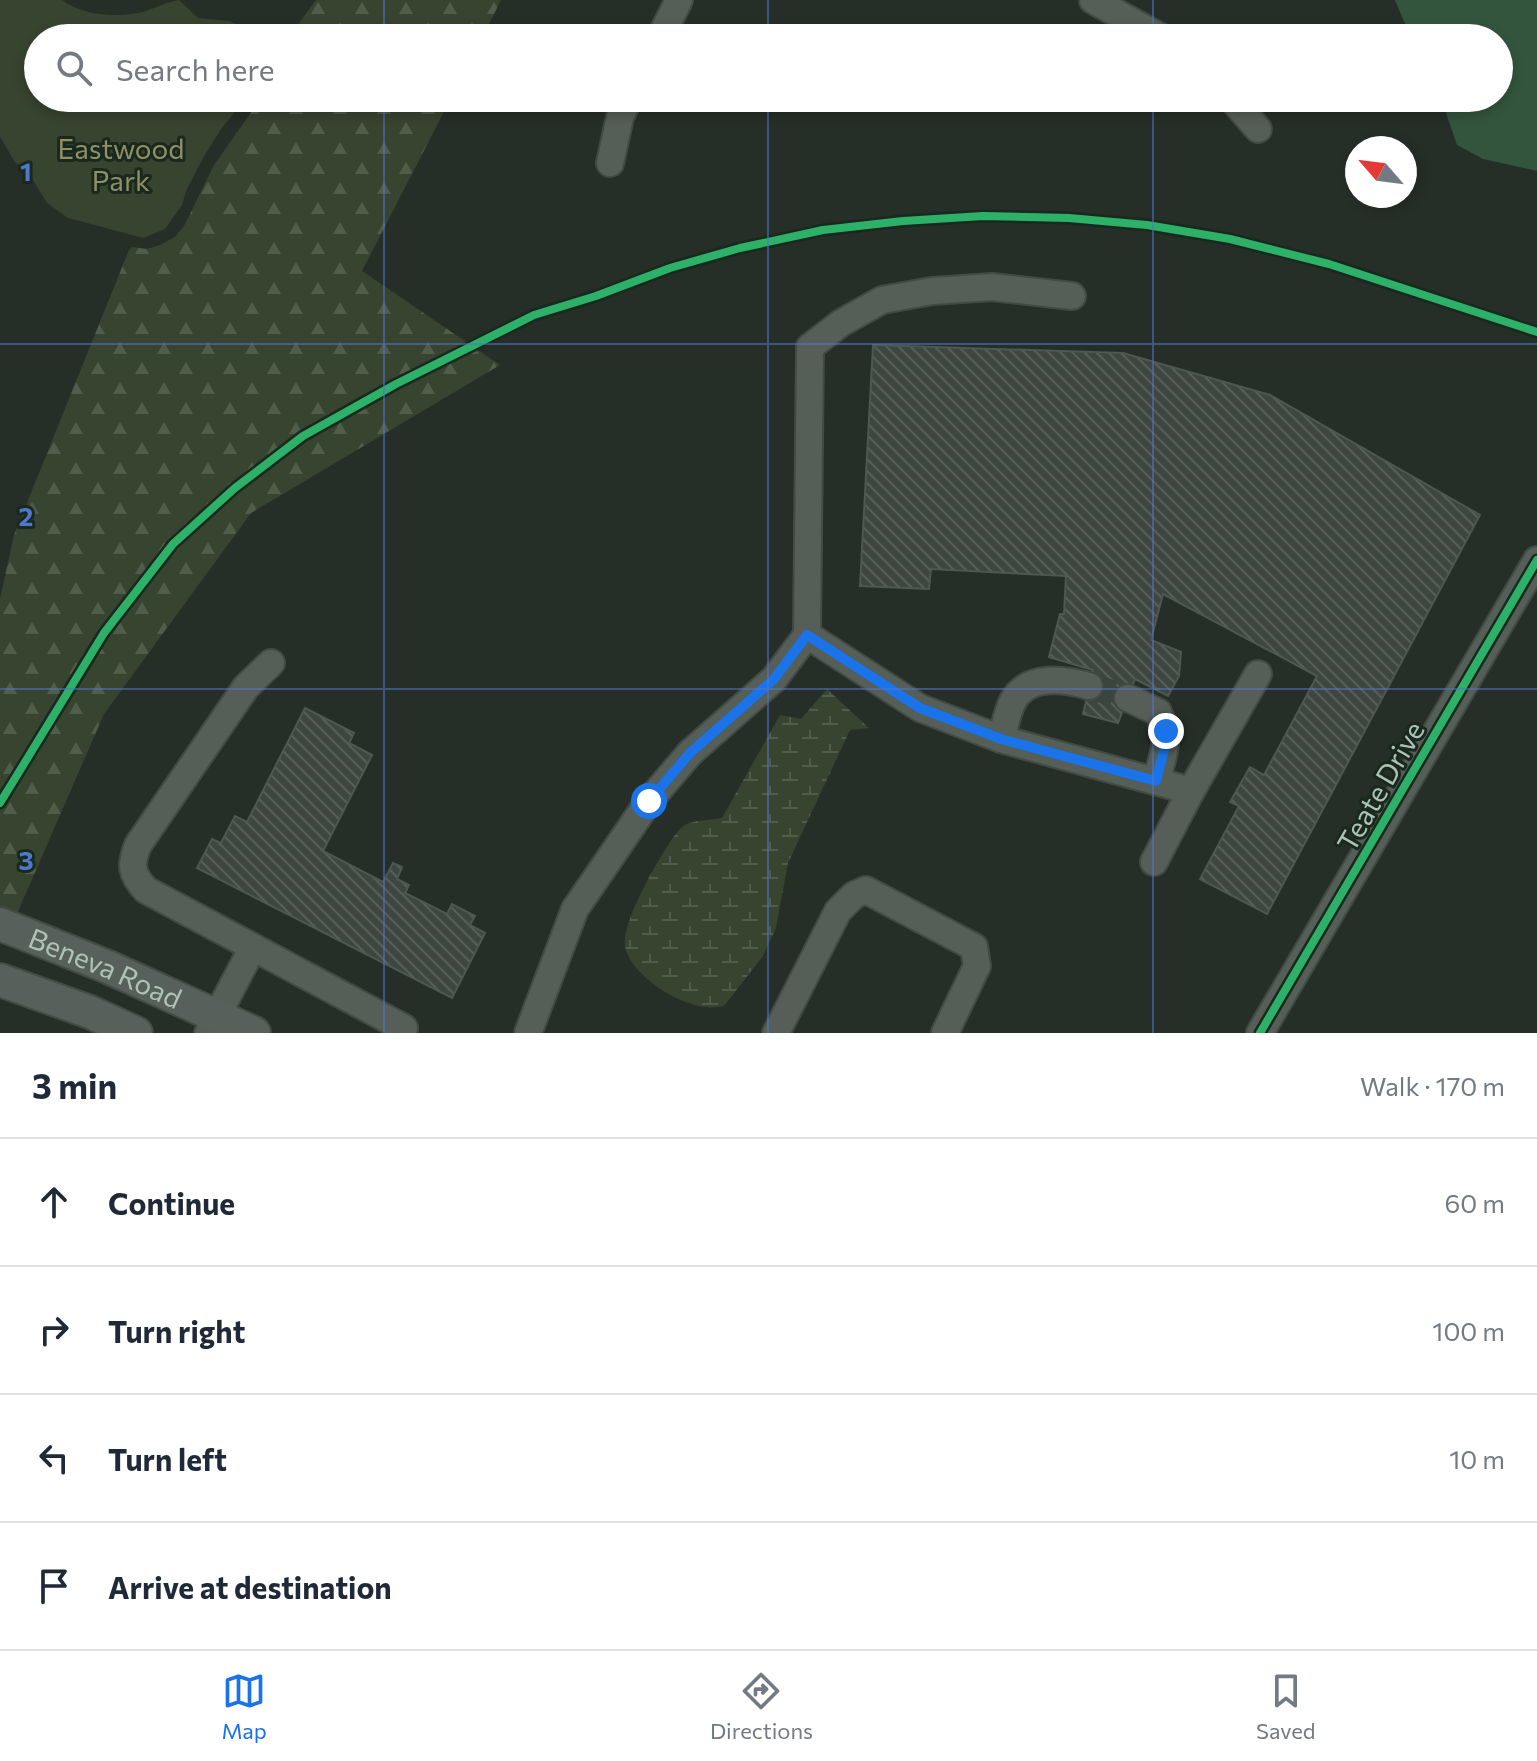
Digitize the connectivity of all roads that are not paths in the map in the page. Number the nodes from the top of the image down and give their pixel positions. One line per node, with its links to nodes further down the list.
1 (679, 0): 3 (street)
2 (1093, 0): 4 (street)
3 (667, 24)
4 (1137, 24)
5 (622, 112): 8 (street)
6 (1243, 112): 7 (street)
7 (1258, 129)
8 (610, 163)
9 (1072, 296): 11 (street)
10 (1537, 560): 30 (street, Teate Drive)
11 (807, 635): 16 (street); 27 (street)
12 (271, 663): 21 (street)
13 (1258, 674): 18 (street)
14 (1089, 686): 16 (street)
15 (1128, 698): 17 (street)
16 (1001, 739): 17 (street)
17 (1156, 781): 18 (street)
18 (1191, 791): 19 (street)
19 (1154, 862)
20 (0, 924): 23 (main road, Beneva Road)
21 (253, 947): 23 (street); 24 (street)
22 (0, 980): 25 (main road, Beneva Road)
23 (213, 1024): 26 (main road, Beneva Road)
24 (404, 1028)
25 (136, 1033)
26 (254, 1033)
27 (528, 1033)
28 (776, 1033): 29 (street)
29 (945, 1033)
30 (1260, 1033)

